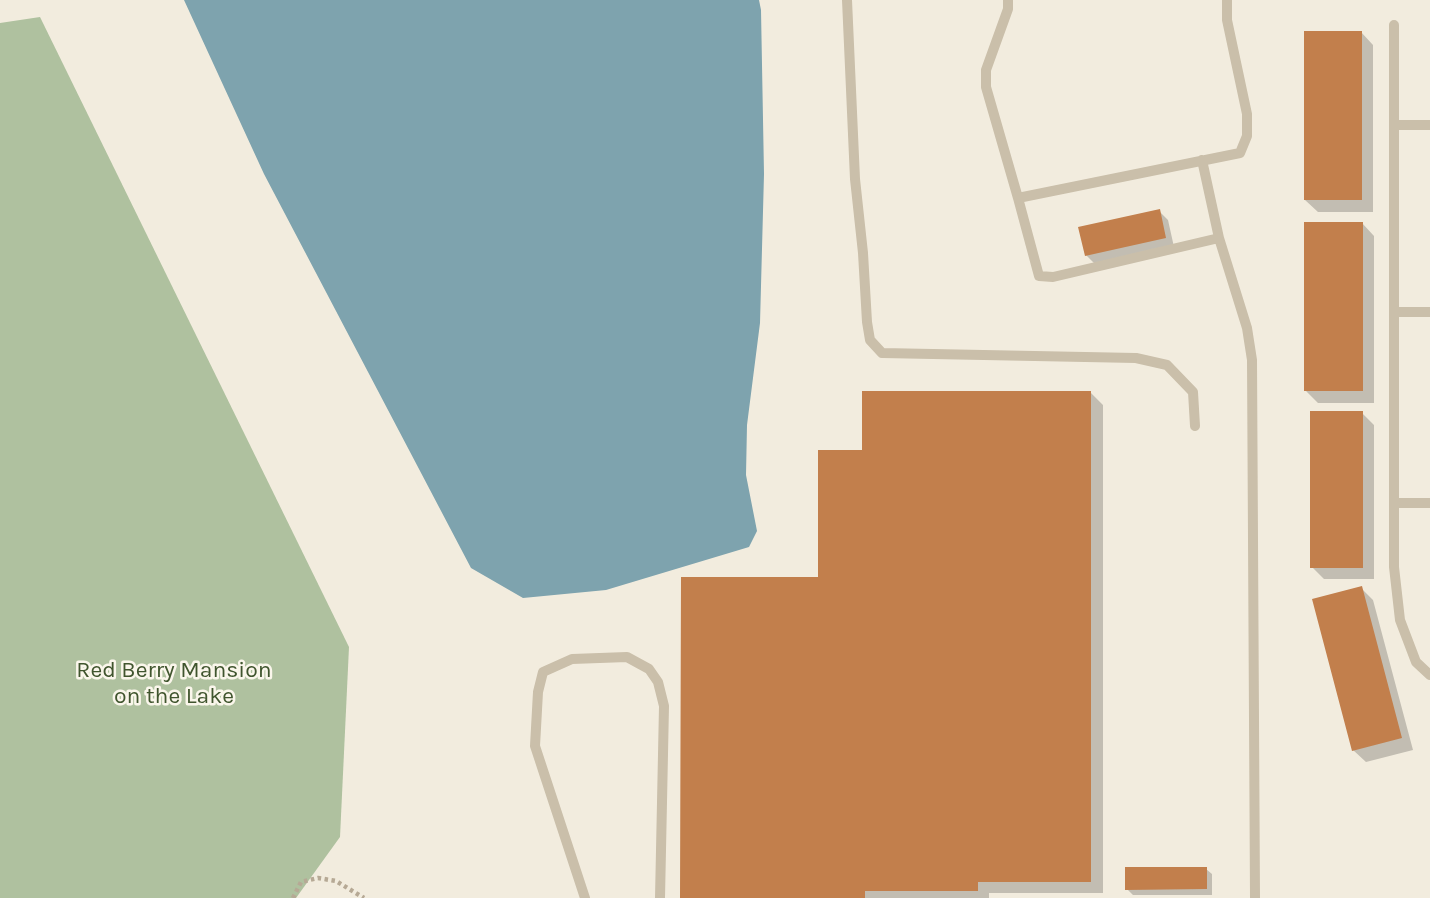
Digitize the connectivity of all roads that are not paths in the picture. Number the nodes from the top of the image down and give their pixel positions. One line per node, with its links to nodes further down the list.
1 (847, 0): 12 (lane)
2 (1008, 0): 8 (lane)
3 (1227, 0): 7 (lane)
4 (1394, 24): 5 (lane)
5 (1394, 125): 6 (lane); 10 (lane)
6 (1430, 125)
7 (1202, 160): 8 (lane); 9 (lane)
8 (1017, 198): 9 (lane)
9 (1219, 238): 18 (lane)
10 (1394, 312): 11 (lane); 13 (lane)
11 (1430, 312)
12 (1195, 426)
13 (1394, 503): 14 (lane); 15 (lane)
14 (1430, 503)
15 (1430, 675)
16 (585, 898): 17 (lane)
17 (660, 898)
18 (1255, 898)

